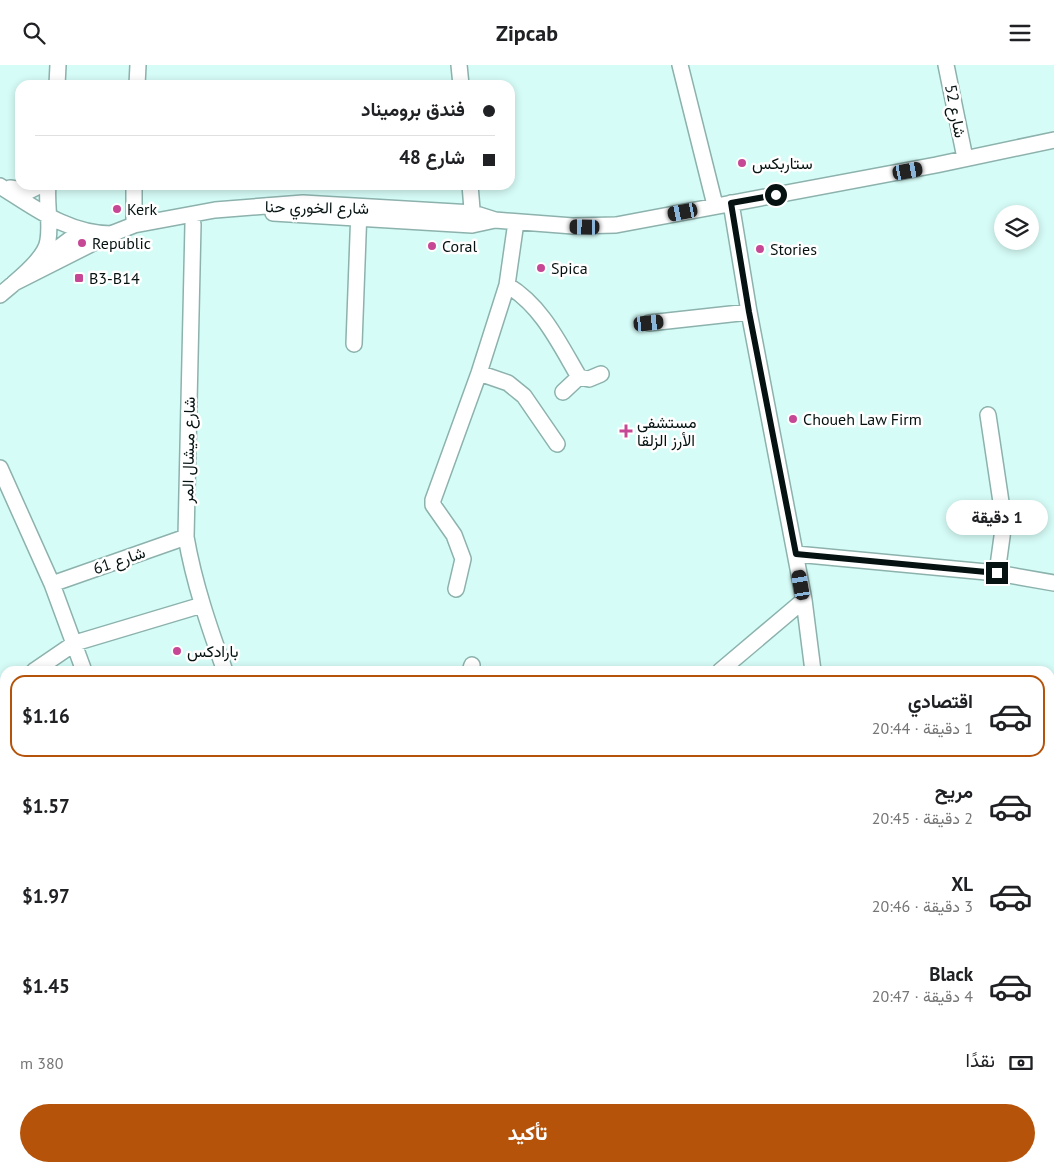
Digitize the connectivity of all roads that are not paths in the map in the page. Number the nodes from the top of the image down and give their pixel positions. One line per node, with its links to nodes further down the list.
1 (58, 65): 6 (street)
2 (138, 65): 7 (street)
3 (459, 65): 8 (street)
4 (680, 65): 17 (street)
5 (946, 65): 10 (street, شارع 52)
6 (57, 80)
7 (137, 80)
8 (460, 80)
9 (1054, 139): 10 (street, شارع الخوري حنا)
10 (965, 158): 16 (street, شارع الخوري حنا)
11 (0, 186): 12 (street); 19 (street)
12 (15, 189)
13 (48, 190): 19 (street)
14 (134, 190): 23 (street)
15 (470, 190): 20 (street)
16 (731, 203): 17 (street, شارع الخوري حنا); 29 (street)
17 (715, 205): 21 (street, شارع الخوري حنا)
18 (358, 213): 20 (street, شارع الخوري حنا); 22 (street, شارع الخوري حنا); 23 (street, شارع الخوري حنا); 31 (street)
19 (47, 216): 24 (street); 26 (street)
20 (473, 219): 21 (street, شارع الخوري حنا)
21 (516, 222): 27 (street)
22 (193, 224): 25 (street, شارع الخوري حنا); 39 (street, شارع ميشال المر)
23 (134, 225): 25 (street, شارع الخوري حنا)
24 (90, 232): 25 (street, شارع الخوري حنا); 26 (street)
25 (112, 234): 26 (street)
26 (14, 283): 28 (street)
27 (507, 285): 32 (street); 34 (street)
28 (0, 295)
29 (749, 312): 30 (street); 40 (street)
30 (649, 323)
31 (354, 344)
32 (479, 373): 37 (street); 44 (street)
33 (601, 374): 34 (street)
34 (579, 377): 35 (street)
35 (563, 393)
36 (988, 415): 41 (street)
37 (557, 445)
38 (0, 468): 43 (street)
39 (186, 537): 43 (street, شارع 61); 46 (street, شارع ميشال المر)
40 (796, 554): 41 (street); 45 (street)
41 (997, 573): 42 (street)
42 (1054, 583)
43 (52, 584): 47 (street)
44 (456, 589)
45 (804, 600): 51 (street); 52 (street)
46 (202, 605): 47 (street); 50 (street, شارع ميشال المر)
47 (75, 643): 48 (street); 49 (street)
48 (41, 666)
49 (82, 666)
50 (223, 666)
51 (726, 666)
52 (812, 666)

